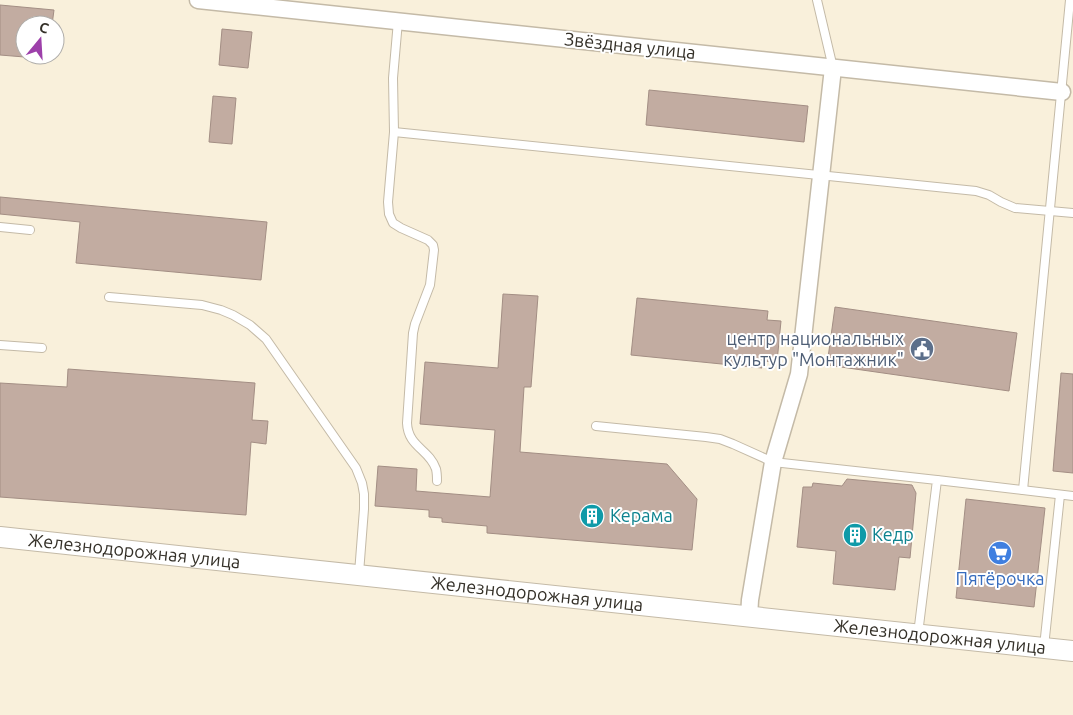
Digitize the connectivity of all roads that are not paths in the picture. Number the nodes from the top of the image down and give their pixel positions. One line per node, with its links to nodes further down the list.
1 (198, 0): 4 (street, Звёздная улица)
2 (817, 0): 6 (lane)
3 (1070, 0): 5 (lane)
4 (398, 21): 6 (street, Звёздная улица); 8 (lane)
5 (1071, 26): 7 (lane)
6 (833, 68): 7 (street, Звёздная улица); 9 (street)
7 (1062, 92): 10 (lane)
8 (394, 132): 9 (lane); 20 (lane)
9 (821, 176): 10 (lane); 18 (street)
10 (1050, 211): 11 (lane); 21 (lane)
11 (1073, 213)
12 (0, 227): 13 (lane)
13 (30, 230)
14 (109, 296): 25 (lane)
15 (0, 345): 16 (lane)
16 (42, 348)
17 (596, 426): 18 (lane)
18 (773, 462): 19 (lane); 26 (street)
19 (937, 480): 21 (lane); 27 (lane)
20 (437, 481)
21 (1023, 490): 22 (lane)
22 (1060, 495): 23 (lane); 28 (lane)
23 (1073, 496)
24 (0, 537): 25 (street, Железнодорожная улица)
25 (359, 576): 26 (street, Железнодорожная улица)
26 (748, 617): 27 (street, Железнодорожная улица)
27 (918, 634): 28 (street, Железнодорожная улица)
28 (1044, 648): 29 (street, Железнодорожная улица)
29 (1073, 651)

